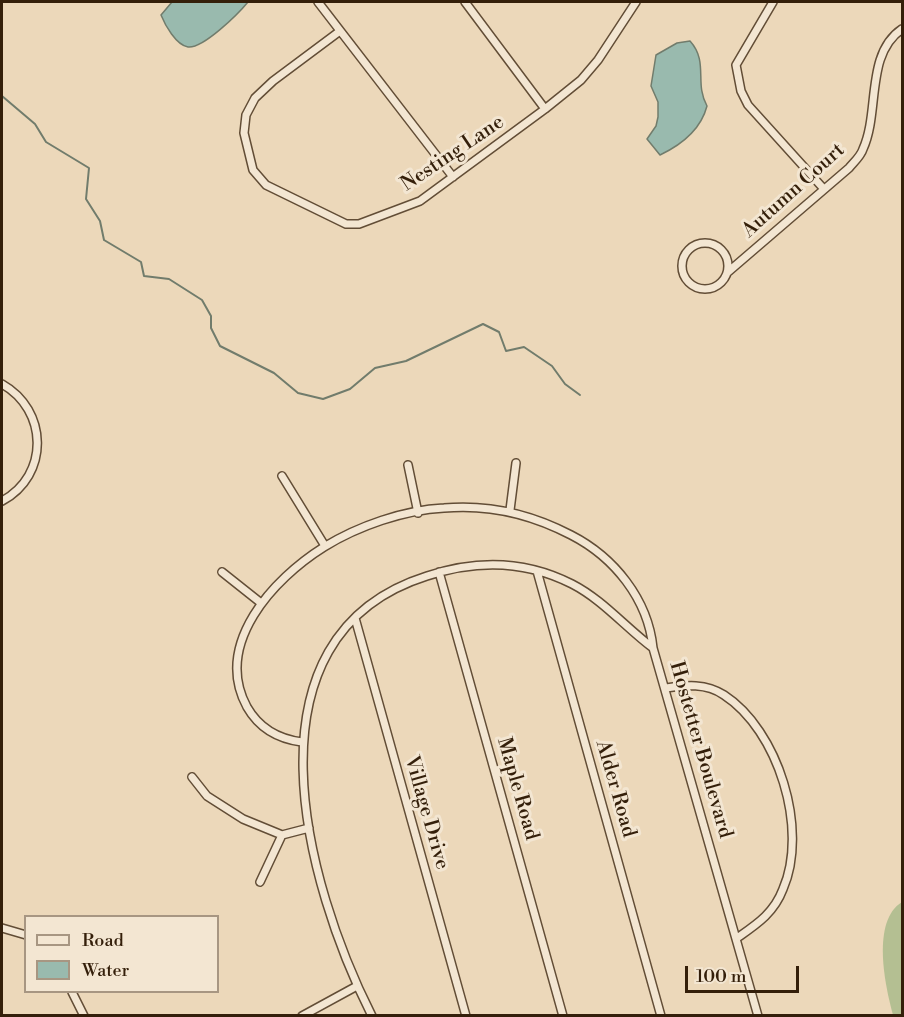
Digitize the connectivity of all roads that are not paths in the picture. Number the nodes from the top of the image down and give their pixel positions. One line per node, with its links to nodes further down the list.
1 (318, 2): 6 (street)
2 (465, 2): 7 (street)
3 (636, 2): 7 (street, Nesting Lane)
4 (772, 2): 9 (street)
5 (903, 29): 9 (street, Autumn Court)
6 (340, 31): 8 (street); 8 (street, Nesting Lane)
7 (545, 109): 8 (street, Nesting Lane)
8 (453, 177)
9 (823, 188): 10 (street, Autumn Court)
10 (728, 272): 10 (street, Autumn Court)
11 (2, 384): 15 (street)
12 (516, 463): 16 (street)
13 (408, 465): 17 (street)
14 (282, 476): 18 (street)
15 (2, 501)
16 (510, 510): 17 (street); 24 (street)
17 (418, 513): 18 (street)
18 (325, 546): 22 (street)
19 (537, 571): 21 (street, Hostetter Boulevard); 24 (street, Hostetter Boulevard); 41 (street, Alder Road)
20 (222, 572): 22 (street)
21 (440, 572): 23 (street, Hostetter Boulevard); 40 (street, Maple Road)
22 (261, 603): 26 (street)
23 (355, 618): 26 (street, Hostetter Boulevard); 39 (street, Village Drive)
24 (653, 648): 25 (street, Hostetter Boulevard)
25 (666, 688): 33 (street, Hostetter Boulevard); 33 (street)
26 (302, 742): 28 (street, Hostetter Boulevard)
27 (192, 777): 29 (street)
28 (309, 828): 29 (street); 34 (street, Hostetter Boulevard)
29 (282, 835): 30 (street)
30 (260, 882)
31 (2, 928): 32 (street)
32 (24, 934)
33 (737, 938): 42 (street, Hostetter Boulevard)
34 (357, 986): 37 (street); 38 (street, Hostetter Boulevard)
35 (72, 993): 36 (street)
36 (84, 1016)
37 (302, 1016)
38 (372, 1016)
39 (466, 1016)
40 (563, 1016)
41 (661, 1016)
42 (758, 1016)

